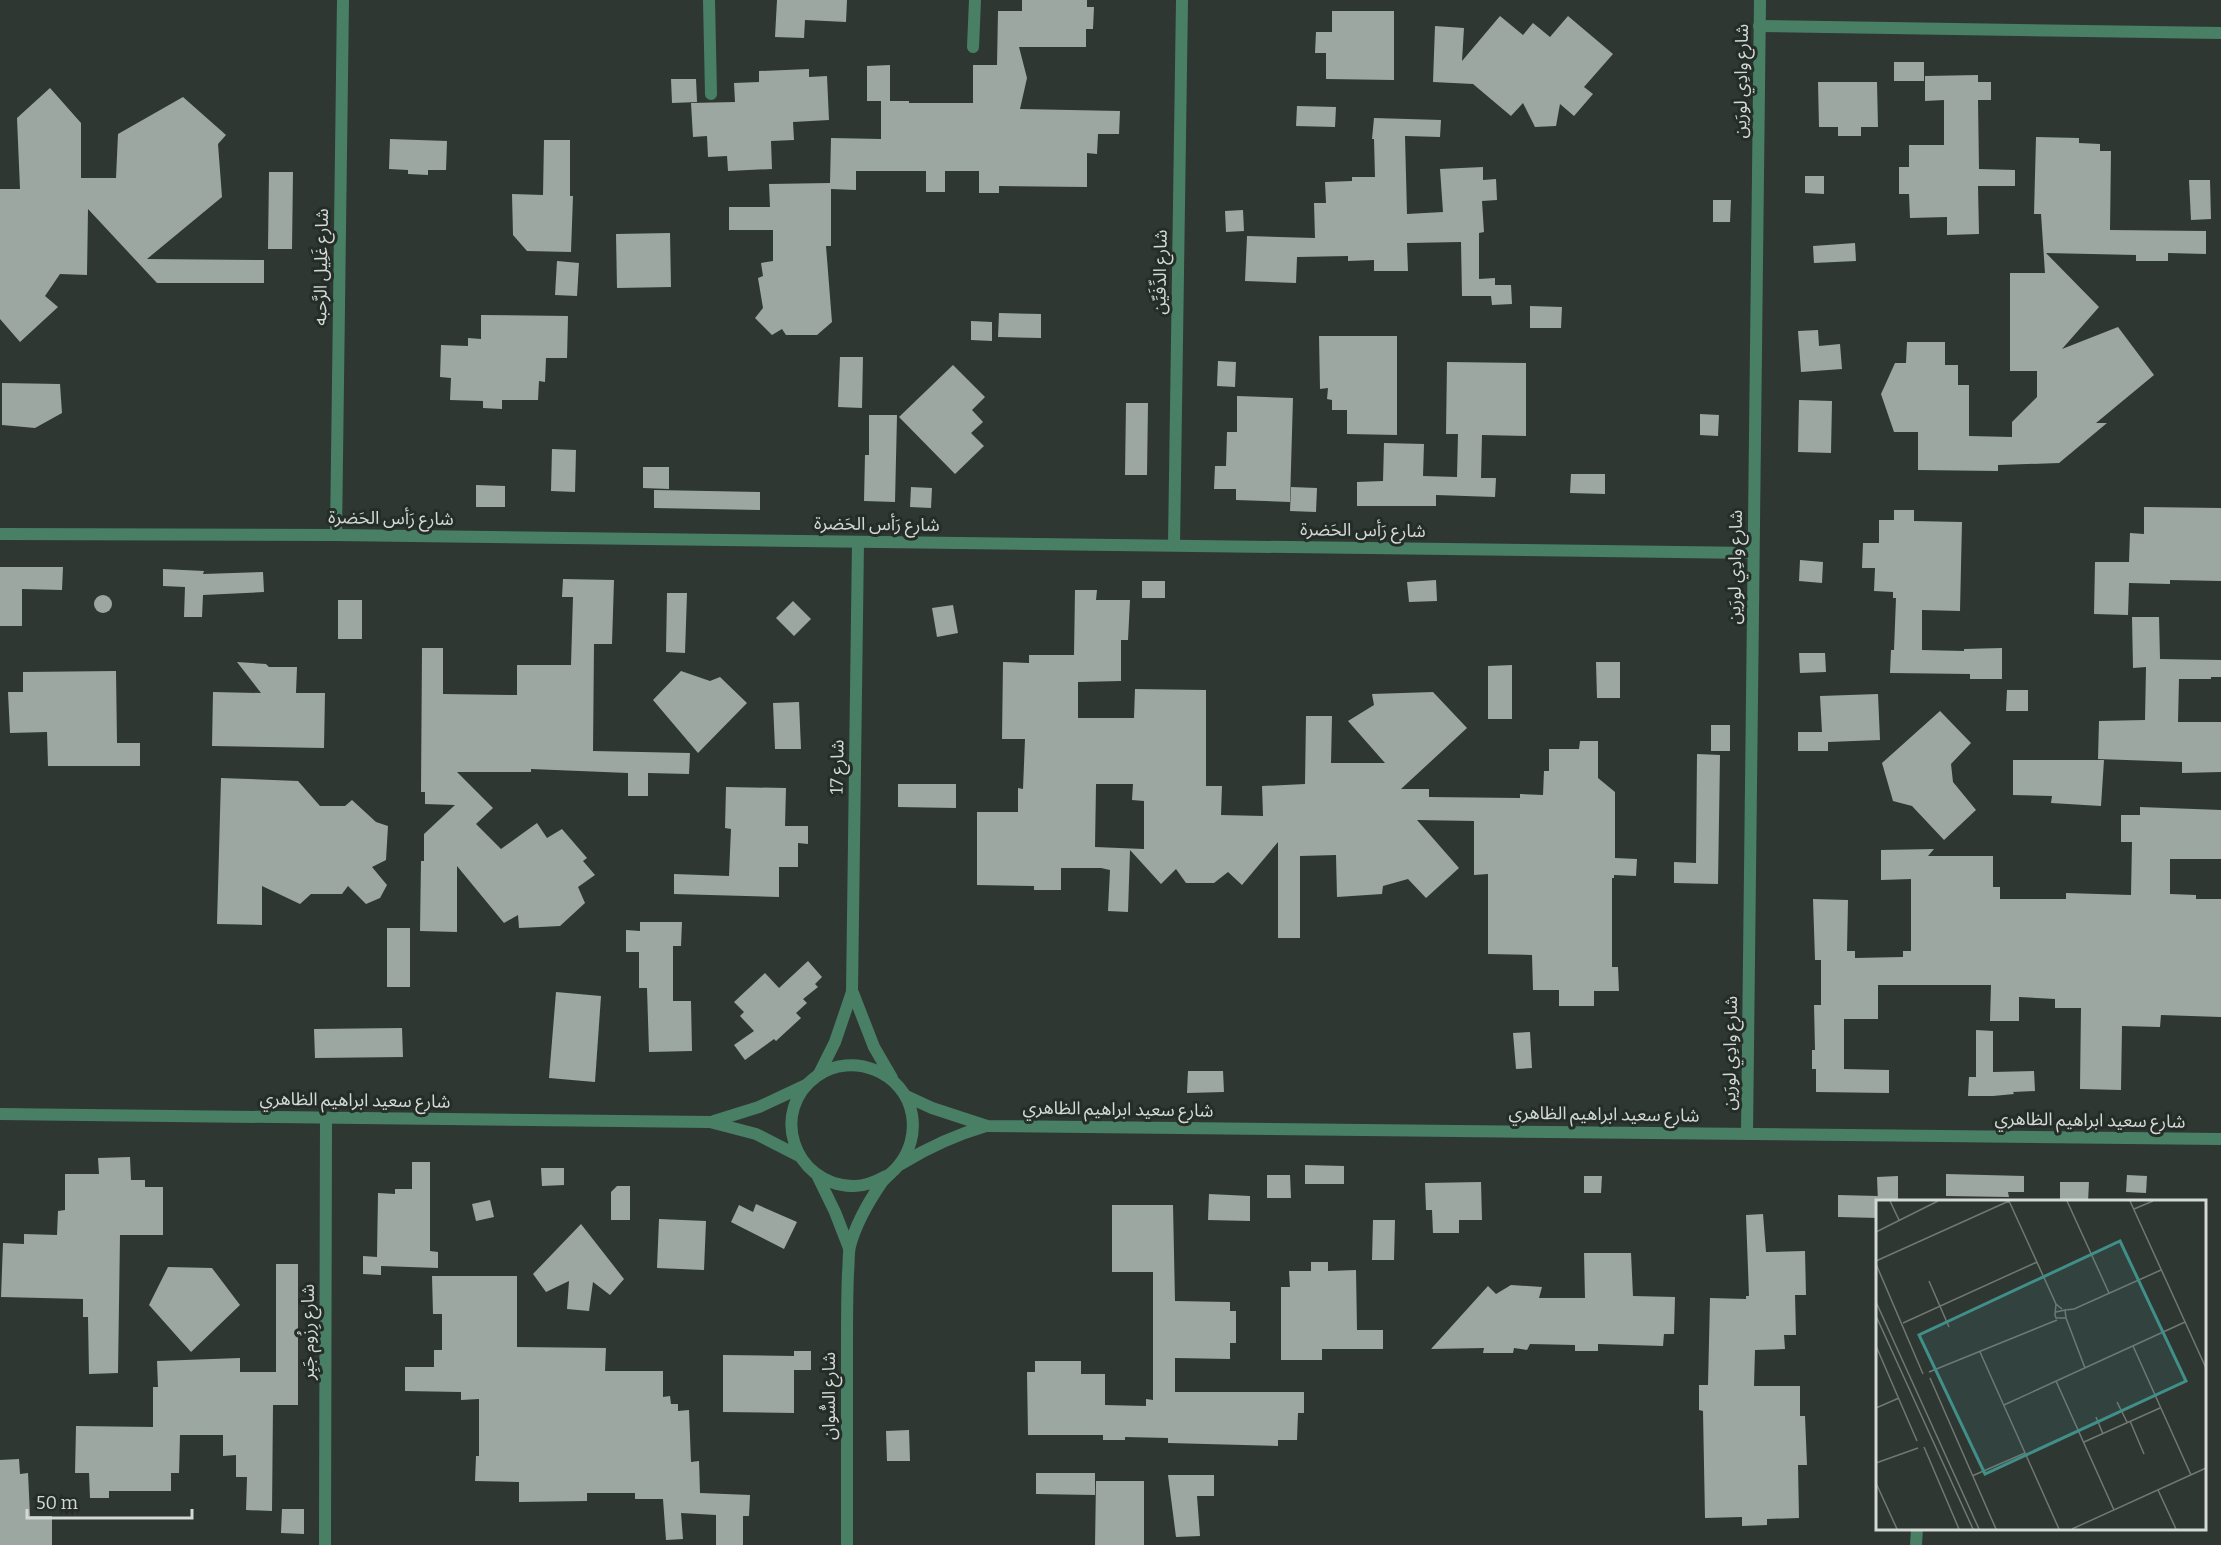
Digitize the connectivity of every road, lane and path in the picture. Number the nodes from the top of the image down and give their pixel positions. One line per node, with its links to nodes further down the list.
1 (343, 0): 11 (street, شارع غَلِيل الرَّحبه)
2 (709, 0): 9 (street)
3 (975, 0): 8 (street)
4 (1182, 0): 13 (street, شارع الدِّفَيِّن)
5 (1760, 0): 6 (street, شارع وادِي لورَين)
6 (1759, 26): 7 (street); 14 (street, شارع وادِي لورَين)
7 (2221, 33)
8 (973, 47)
9 (711, 94)
10 (0, 534): 11 (street, شارع رَأس الحَضرة)
11 (336, 535): 12 (street, شارع رَأس الحَضرة)
12 (858, 542): 13 (street, شارع رَأس الحَضرة); 15 (street, شارع 17)
13 (1174, 545): 14 (street, شارع رَأس الحَضرة)
14 (1753, 554): 24 (street, شارع وادِي لورَين)
15 (852, 992): 16 (street, شارع 17); 17 (street, شارع 17)
16 (819, 1074): 17 (street); 18 (street)
17 (894, 1080): 19 (street)
18 (806, 1085): 22 (street, شارع سعيد ابراهيم الظاهري); 26 (street)
19 (906, 1096): 23 (street, شارع سعيد ابراهيم الظاهري); 27 (street)
20 (0, 1114): 21 (street, شارع سعيد ابراهيم الظاهري)
21 (326, 1118): 22 (street, شارع سعيد ابراهيم الظاهري); 32 (street, شارع رِزُوم جَبِر)
22 (710, 1122): 26 (street, شارع سعيد ابراهيم الظاهري)
23 (987, 1125): 24 (street, شارع سعيد ابراهيم الظاهري); 27 (street, شارع سعيد ابراهيم الظاهري)
24 (1747, 1134): 25 (street, شارع سعيد ابراهيم الظاهري)
25 (2221, 1139)
26 (799, 1156): 29 (street)
27 (898, 1166): 28 (street)
28 (886, 1176): 29 (street); 30 (street, شارع السُّوان)
29 (818, 1177): 30 (street, شارع السُّوان)
30 (849, 1248): 33 (street, شارع السُّوان)
31 (1917, 1530): 34 (street)
32 (325, 1545)
33 (847, 1545)
34 (1916, 1545)

